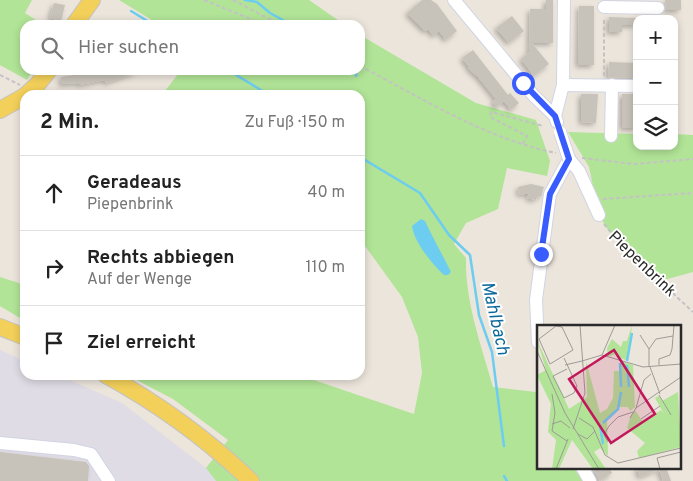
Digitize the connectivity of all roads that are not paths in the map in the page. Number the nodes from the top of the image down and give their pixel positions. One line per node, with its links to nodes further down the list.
1 (92, 0): 6 (main road)
2 (454, 0): 14 (street)
3 (564, 0): 8 (street)
4 (604, 7): 5 (street)
5 (658, 9)
6 (78, 20)
7 (44, 75): 11 (main road)
8 (564, 85): 9 (street); 14 (street)
9 (608, 85): 10 (street); 15 (street)
10 (633, 86)
11 (31, 90)
12 (20, 98): 13 (main road)
13 (0, 110)
14 (555, 116): 16 (street, Piepenbrink, bridge)
15 (611, 136)
16 (569, 157): 17 (street, Piepenbrink); 19 (street)
17 (599, 215)
18 (0, 327): 20 (main road)
19 (537, 332)
20 (20, 335)
21 (114, 380): 25 (main road)
22 (0, 443): 24 (street)
23 (583, 468): 26 (street)
24 (108, 481)
25 (251, 481)
26 (590, 481)

